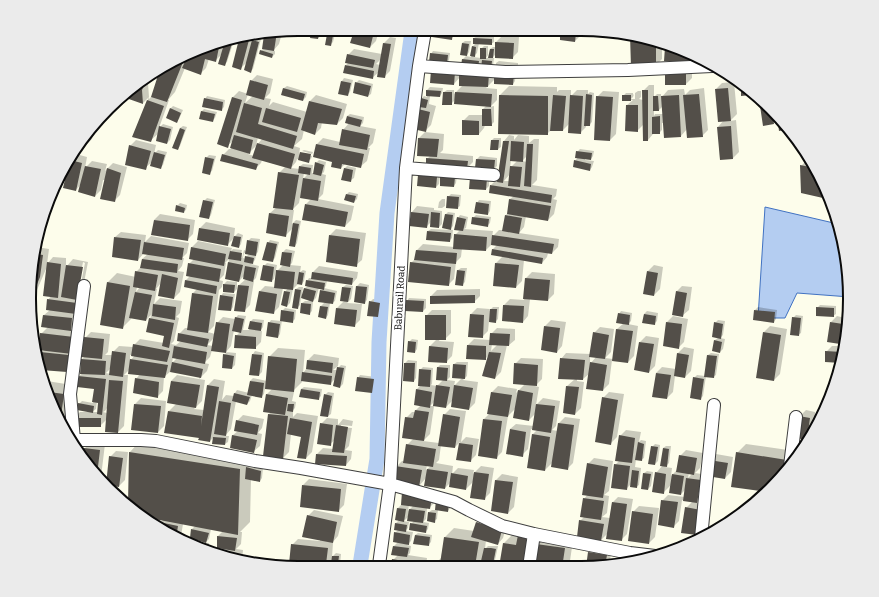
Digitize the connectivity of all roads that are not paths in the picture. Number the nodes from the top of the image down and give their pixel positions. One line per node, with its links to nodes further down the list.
1 (425, 36): 2 (street, Baburail Road)
2 (419, 66): 3 (street); 4 (street, Baburail Road)
3 (703, 66)
4 (406, 168): 5 (street); 12 (street, Baburail Road)
5 (494, 175)
6 (84, 286): 9 (street)
7 (714, 405): 13 (street)
8 (796, 417): 11 (street)
9 (72, 432)
10 (78, 441): 12 (street)
11 (791, 455)
12 (389, 484): 14 (street); 16 (street, Baburail Road)
13 (702, 532)
14 (534, 534): 15 (street); 17 (street)
15 (639, 554)
16 (379, 561)
17 (530, 561)

